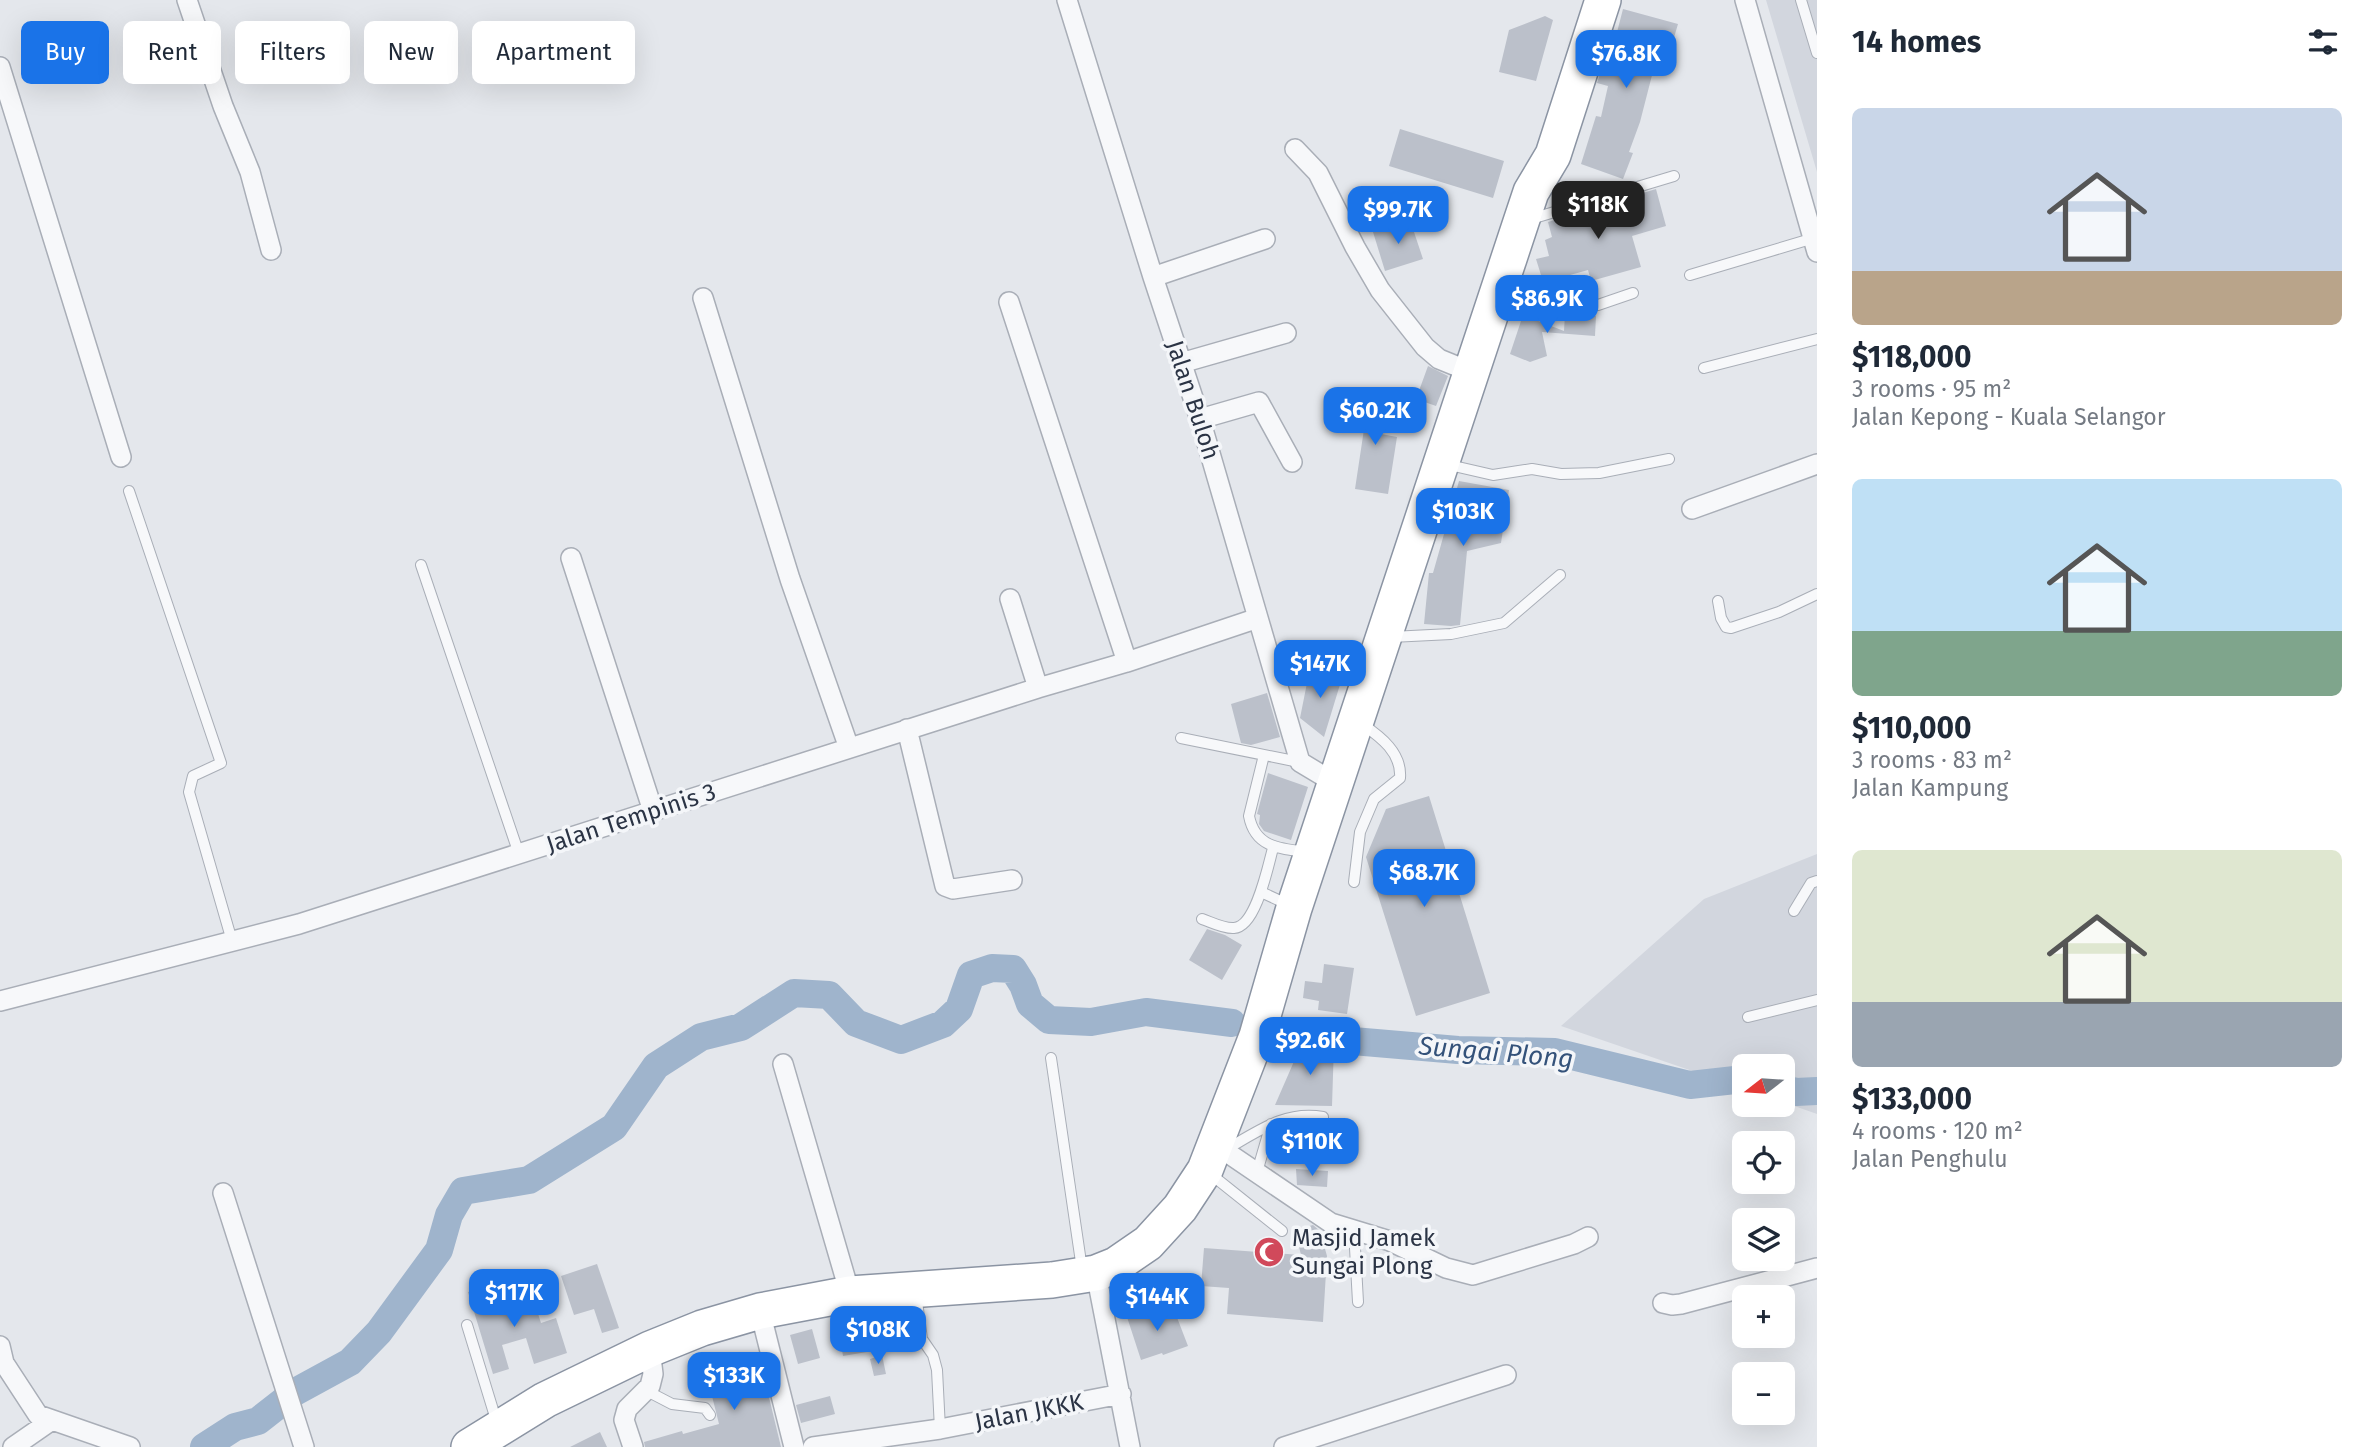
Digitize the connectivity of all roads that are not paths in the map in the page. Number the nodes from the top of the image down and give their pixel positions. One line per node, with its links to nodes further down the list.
1 (187, 0): 14 (street)
2 (1067, 0): 16 (street, Jalan Buloh)
3 (1577, 0): 11 (highway)
4 (1603, 0): 11 (highway)
5 (1745, 0): 13 (street)
6 (1801, 0): 7 (lane)
7 (1817, 52)
8 (0, 66): 27 (street)
9 (1295, 149): 25 (street)
10 (1674, 176): 11 (lane)
11 (1526, 207): 19 (highway)
12 (1265, 239): 16 (street)
13 (1816, 245): 15 (lane)
14 (271, 250)
15 (1690, 275)
16 (1153, 277): 23 (street, Jalan Buloh)
17 (1633, 293): 19 (lane)
18 (703, 298): 47 (street)
19 (1495, 301): 25 (highway)
20 (1009, 302): 42 (street)
21 (1286, 333): 23 (street)
22 (1817, 339): 24 (lane)
23 (1181, 363): 26 (street, Jalan Buloh)
24 (1704, 368)
25 (1471, 372): 30 (highway)
26 (1200, 419): 29 (street); 40 (street, Jalan Buloh)
27 (121, 457)
28 (1669, 459): 30 (lane)
29 (1292, 462)
30 (1441, 464): 41 (highway)
31 (1817, 464): 33 (street)
32 (129, 491): 62 (lane)
33 (1692, 509)
34 (571, 558): 51 (street)
35 (421, 565): 54 (lane)
36 (1560, 575): 41 (lane)
37 (1817, 594): 39 (lane)
38 (1010, 598): 43 (street)
39 (1718, 601)
40 (1258, 618): 42 (street, Jalan Tempinis 3); 49 (street, Jalan Buloh)
41 (1384, 638): 44 (highway)
42 (1127, 662): 43 (street, Jalan Tempinis 3)
43 (1038, 688): 45 (street, Jalan Tempinis 3)
44 (1356, 719): 50 (highway); 57 (lane)
45 (907, 729): 47 (street, Jalan Tempinis 3); 55 (street)
46 (1181, 738): 48 (lane)
47 (849, 748): 51 (street, Jalan Tempinis 3)
48 (1264, 755): 49 (lane); 52 (lane)
49 (1300, 762): 50 (street)
50 (1335, 783): 53 (highway)
51 (653, 811): 54 (street, Jalan Tempinis 3)
52 (1273, 848): 53 (lane); 58 (lane)
53 (1312, 853): 59 (highway)
54 (519, 854): 62 (street, Jalan Tempinis 3)
55 (1012, 880)
56 (1817, 881): 60 (lane)
57 (1354, 882)
58 (1261, 892): 59 (lane); 61 (lane)
59 (1294, 908): 70 (highway)
60 (1794, 911)
61 (1202, 919)
62 (232, 941): 64 (street, Jalan Tempinis 3)
63 (1817, 1000): 65 (lane)
64 (0, 1001)
65 (1748, 1017)
66 (1051, 1058): 77 (lane)
67 (783, 1063): 79 (street)
68 (1323, 1117): 69 (lane)
69 (1270, 1124): 70 (lane); 71 (lane)
70 (1215, 1155): 71 (street); 74 (lane); 77 (highway)
71 (1257, 1172): 73 (street)
72 (223, 1193): 95 (street)
73 (1354, 1230): 75 (street); 80 (lane)
74 (1282, 1231)
75 (1587, 1237)
76 (1817, 1268): 81 (street)
77 (1090, 1274): 78 (highway); 88 (street)
78 (916, 1289): 79 (highway); 92 (lane)
79 (850, 1294): 82 (highway)
80 (1358, 1302)
81 (1664, 1303)
82 (760, 1311): 84 (highway); 98 (street)
83 (467, 1325): 91 (lane)
84 (650, 1349): 87 (street); 91 (highway)
85 (1, 1350): 90 (street)
86 (1506, 1375): 101 (street)
87 (645, 1390): 89 (lane); 97 (street)
88 (1121, 1394): 92 (street, Jalan JKKK); 100 (street)
89 (710, 1415)
90 (52, 1420): 93 (street); 94 (street)
91 (498, 1427): 96 (highway)
92 (940, 1429): 99 (street, Jalan JKKK)
93 (13, 1447)
94 (130, 1447)
95 (304, 1447)
96 (468, 1447)
97 (633, 1447)
98 (794, 1447)
99 (813, 1447)
100 (1130, 1447)
101 (1284, 1447)

